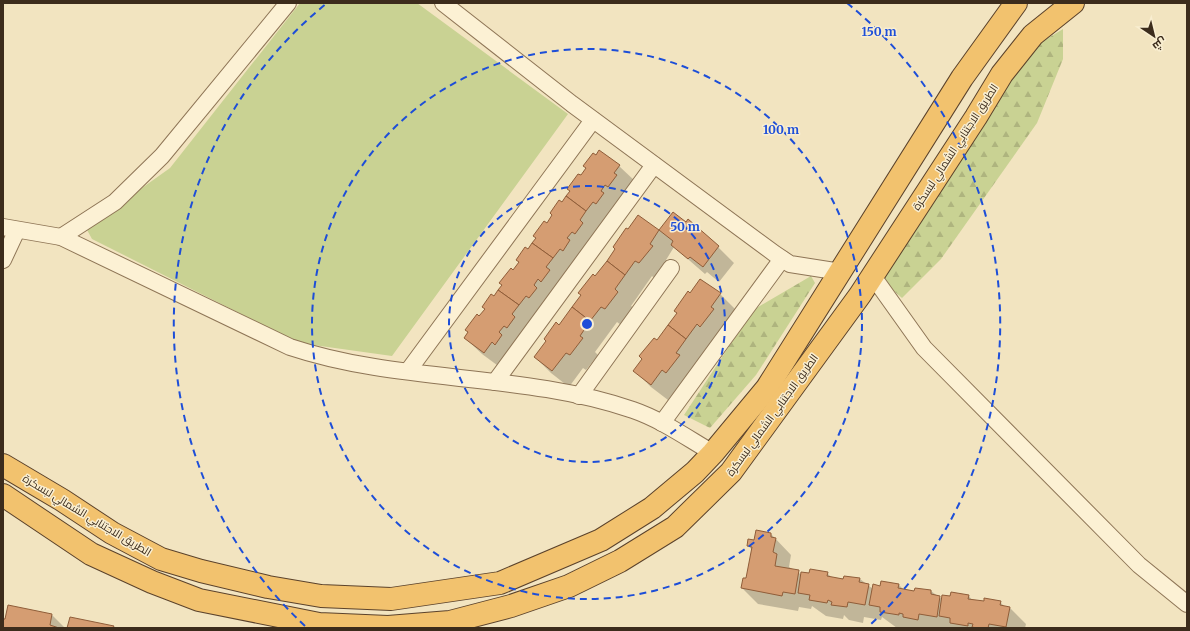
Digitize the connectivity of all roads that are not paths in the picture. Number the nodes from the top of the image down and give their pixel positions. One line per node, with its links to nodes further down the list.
1 (288, 3): 8 (street)
2 (443, 3): 5 (street)
3 (1016, 3): 12 (highway, الطريق الاجتنابي الشمالي لبسكرة)
4 (1073, 3): 13 (highway, الطريق الاجتنابي الشمالي لبسكرة)
5 (593, 120): 6 (street); 14 (street)
6 (654, 164): 9 (street); 15 (street)
7 (10, 229): 8 (street); 10 (street)
8 (61, 237): 14 (street)
9 (782, 259): 12 (street); 17 (street)
10 (3, 260)
11 (671, 268): 16 (street)
12 (841, 272): 18 (highway, الطريق الاجتنابي الشمالي لبسكرة)
13 (872, 275): 20 (highway, الطريق الاجتنابي الشمالي لبسكرة); 21 (street)
14 (408, 371): 15 (street)
15 (495, 382): 16 (street)
16 (579, 396): 17 (street)
17 (662, 423): 18 (street)
18 (713, 453): 19 (highway, الطريق الاجتنابي الشمالي لبسكرة)
19 (3, 465)
20 (3, 495)
21 (1187, 604)

